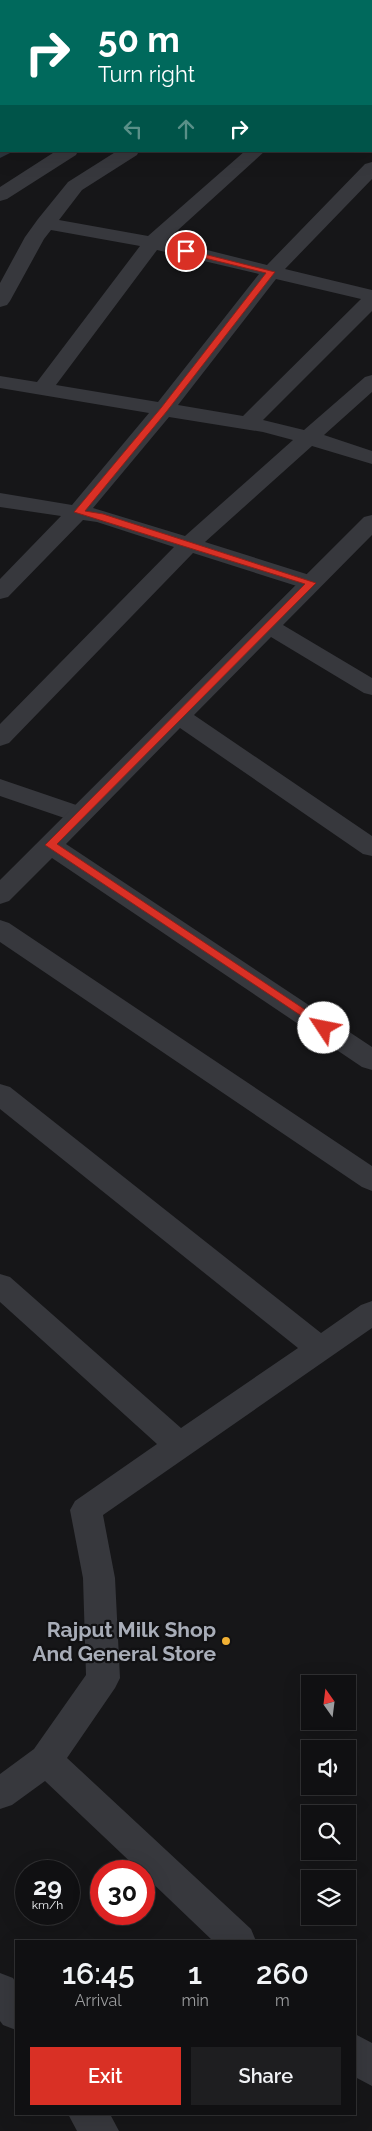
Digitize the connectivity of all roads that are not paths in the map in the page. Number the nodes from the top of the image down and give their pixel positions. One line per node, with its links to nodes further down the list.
1 (67, 152): 5 (street)
2 (128, 152): 6 (street)
3 (255, 152): 7 (street)
4 (372, 168): 8 (street)
5 (0, 195)
6 (45, 223): 7 (street); 10 (street)
7 (152, 243): 8 (street); 13 (street)
8 (271, 272): 9 (street); 14 (street)
9 (372, 298): 15 (street)
10 (0, 301)
11 (372, 381): 16 (street)
12 (0, 382): 13 (street)
13 (42, 389): 14 (street)
14 (164, 410): 15 (street); 19 (street)
15 (247, 424): 16 (street)
16 (308, 437): 17 (street); 21 (street)
17 (372, 458)
18 (0, 500): 19 (street)
19 (78, 512): 21 (street); 23 (street)
20 (372, 522): 22 (street)
21 (189, 544): 22 (street); 27 (street)
22 (311, 583): 24 (street)
23 (0, 592)
24 (269, 626): 25 (street); 26 (street)
25 (372, 688)
26 (179, 716): 29 (street); 31 (street)
27 (0, 738)
28 (0, 786): 29 (street)
29 (79, 816): 30 (street)
30 (50, 845): 32 (street); 34 (street)
31 (372, 848)
32 (0, 895)
33 (0, 929): 36 (street)
34 (372, 1060)
35 (0, 1094): 39 (street)
36 (372, 1180)
37 (0, 1285): 40 (street)
38 (372, 1313): 39 (street)
39 (320, 1349): 40 (street)
40 (180, 1446): 41 (street)
41 (46, 1760): 42 (street); 43 (street)
42 (0, 1794)
43 (237, 1940)
44 (0, 1990): 45 (street)
45 (15, 2012)
46 (356, 2053): 47 (street)
47 (372, 2068)
48 (89, 2115): 49 (street)
49 (100, 2131)

